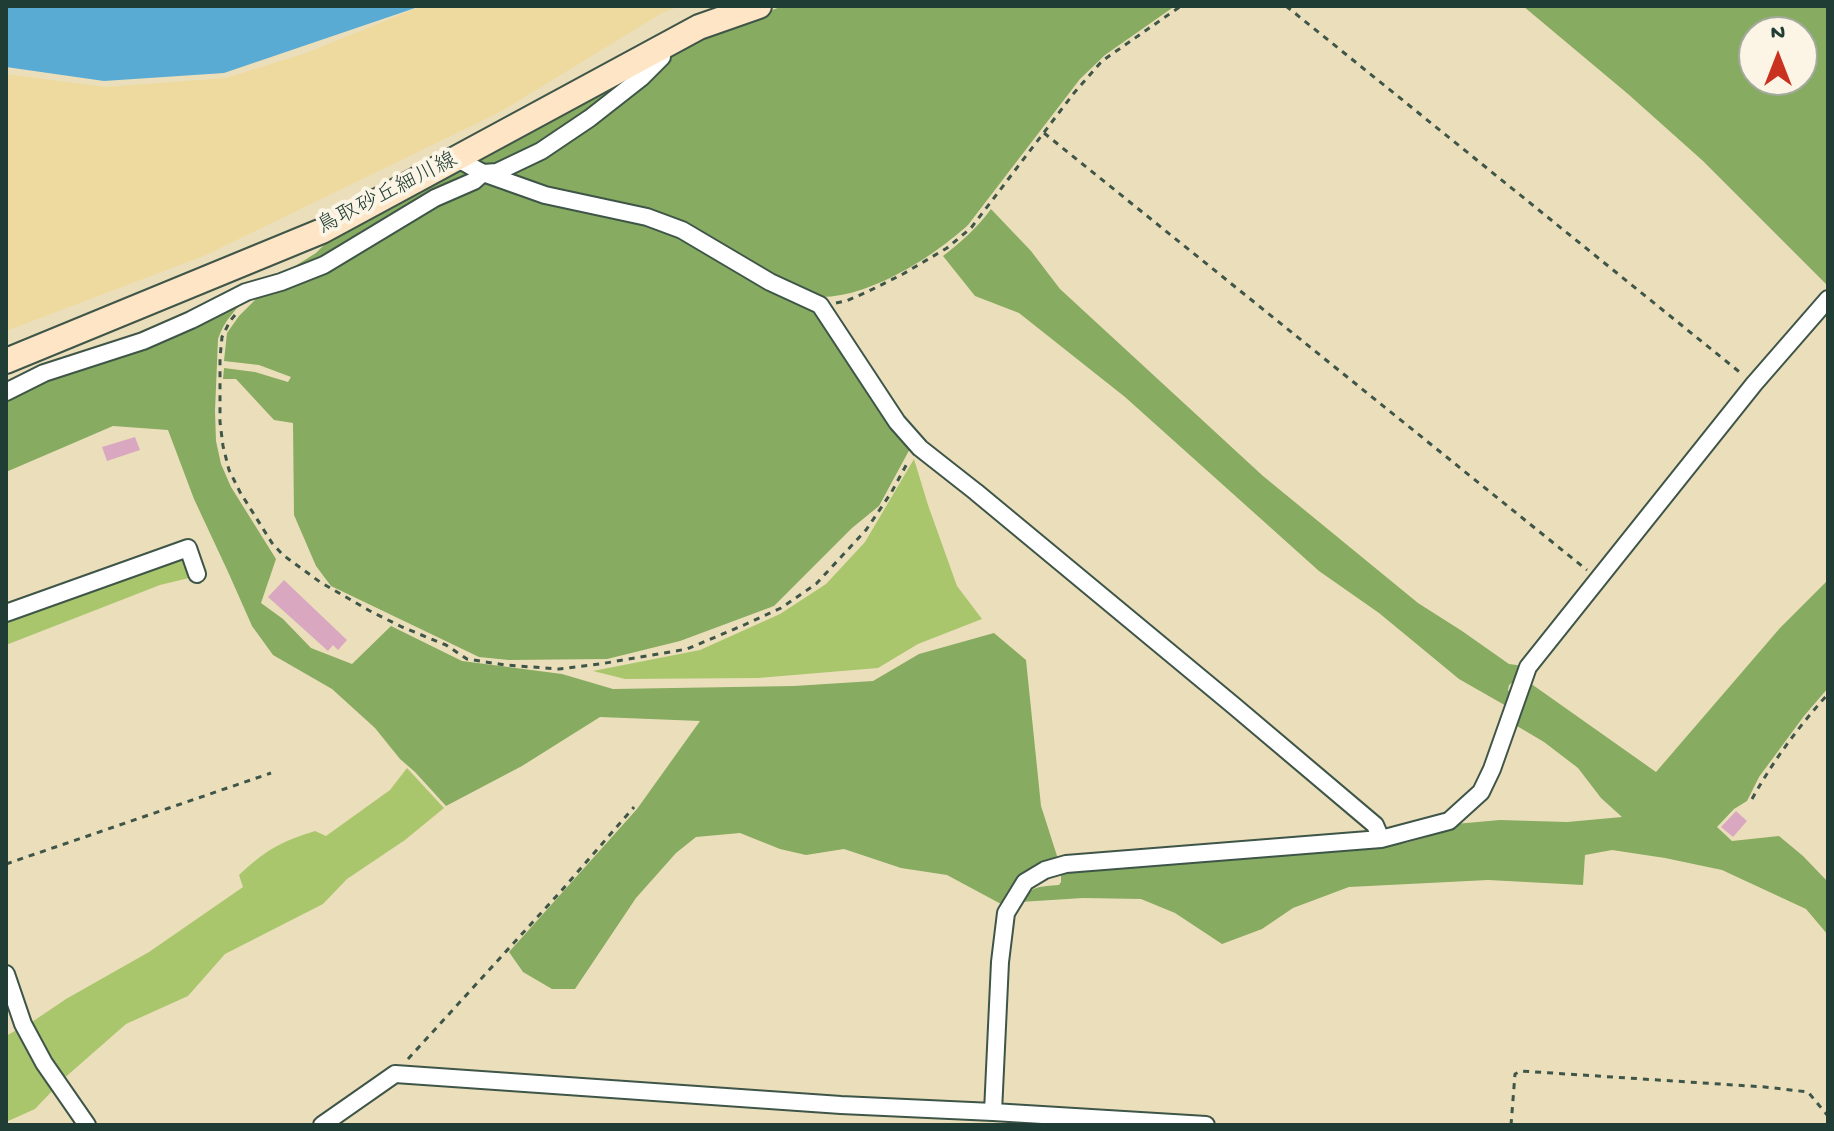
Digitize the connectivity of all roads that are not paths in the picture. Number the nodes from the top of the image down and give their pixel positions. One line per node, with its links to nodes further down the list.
1 (759, 6): 3 (main road, 鳥取砂丘細川線)
2 (662, 57): 4 (street)
3 (458, 159): 4 (street); 6 (main road, 鳥取砂丘細川線)
4 (483, 173): 7 (street); 10 (street)
5 (1828, 299): 10 (street)
6 (6, 361)
7 (6, 392)
8 (197, 574): 9 (street)
9 (6, 613)
10 (1381, 839): 12 (street)
11 (6, 974): 13 (street)
12 (993, 1112): 14 (street); 15 (street)
13 (87, 1125)
14 (322, 1125)
15 (1206, 1125)

